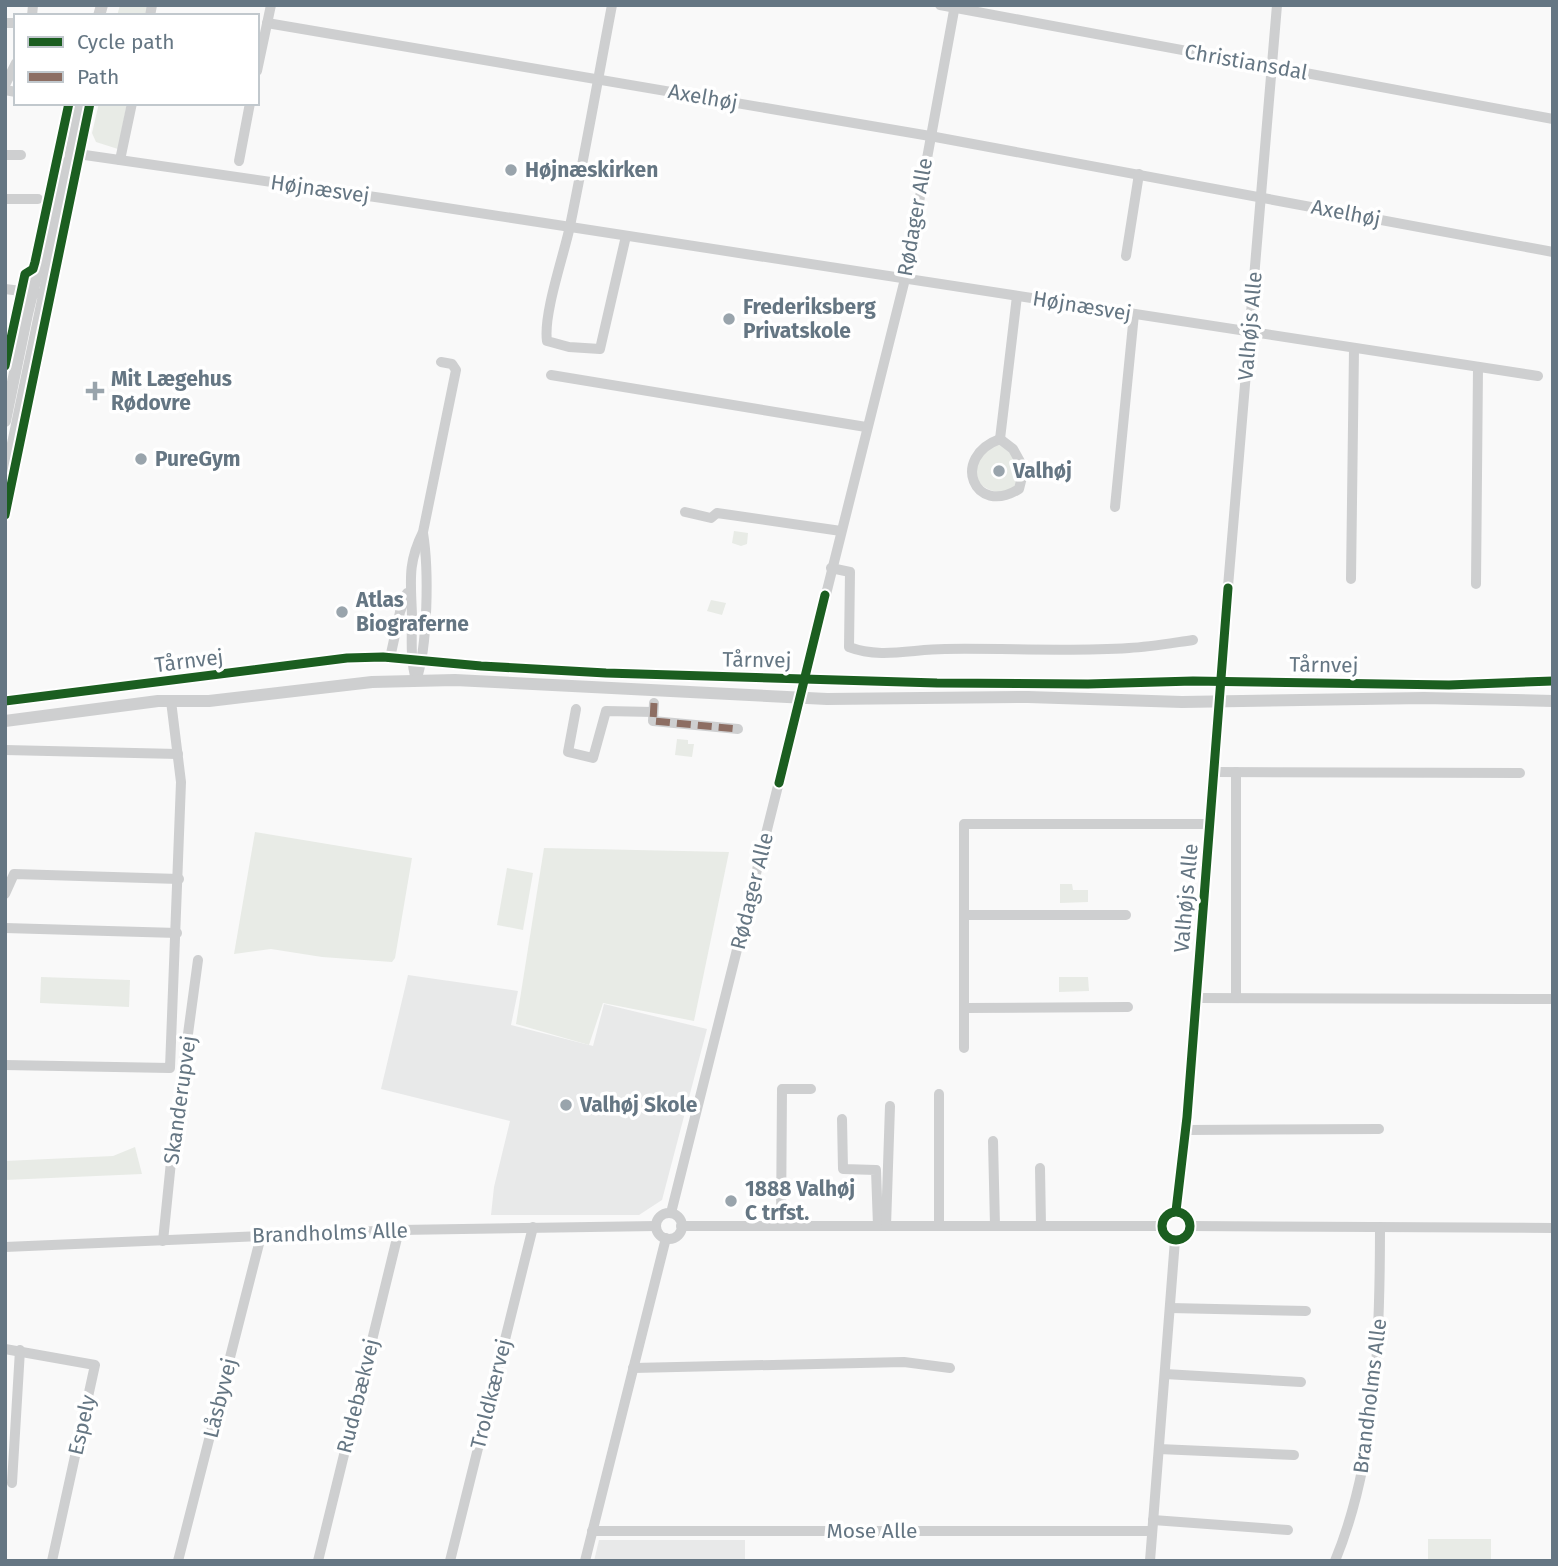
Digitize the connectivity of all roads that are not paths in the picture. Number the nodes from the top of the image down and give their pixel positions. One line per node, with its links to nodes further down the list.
1 (271, 5): 6 (street)
2 (612, 5): 10 (street)
3 (940, 5): 5 (street, Christiansdal)
4 (1277, 5): 8 (street, Valhøjs Alle)
5 (954, 7): 8 (street, Christiansdal); 16 (street, Rødager Alle)
6 (267, 23): 7 (street); 10 (street, Axelhøj)
7 (259, 61)
8 (1272, 66): 15 (street, Christiansdal); 23 (street, Valhøjs Alle)
9 (14, 67): 11 (street)
10 (598, 80): 16 (street, Axelhøj); 26 (street)
11 (5, 85)
12 (81, 105): 17 (street)
13 (132, 105): 20 (street)
14 (250, 105): 21 (street)
15 (1553, 119)
16 (930, 136): 22 (street, Axelhøj); 30 (street, Rødager Alle)
17 (71, 153): 20 (street, Højnæsvej); 32 (street)
18 (5, 155): 19 (street)
19 (21, 155)
20 (120, 160): 26 (street, Højnæsvej)
21 (239, 161)
22 (1139, 174): 23 (street, Axelhøj); 29 (street)
23 (1261, 197): 28 (street, Axelhøj); 35 (street, Valhøjs Alle)
24 (5, 199): 25 (street)
25 (38, 199)
26 (569, 228): 27 (street, Højnæsvej); 27 (street)
27 (626, 236): 30 (street, Højnæsvej)
28 (1553, 252)
29 (1126, 256)
30 (905, 279): 33 (street, Højnæsvej); 42 (street, Rødager Alle)
31 (5, 289): 32 (street)
32 (38, 293): 41 (street)
33 (1017, 296): 34 (street, Højnæsvej); 43 (street)
34 (1134, 314): 35 (street, Højnæsvej); 45 (street)
35 (1249, 332): 36 (street, Højnæsvej); 58 (street, Valhøjs Alle)
36 (1354, 349): 38 (street, Højnæsvej); 50 (street)
37 (441, 362): 48 (street)
38 (1478, 367): 40 (street, Højnæsvej); 51 (street)
39 (551, 375): 42 (street)
40 (1538, 376)
41 (10, 415): 44 (street)
42 (866, 426): 47 (street, Rødager Alle)
43 (1000, 439): 43 (street)
44 (5, 482)
45 (1115, 507)
46 (685, 512): 47 (street)
47 (841, 531): 49 (street, Rødager Alle)
48 (423, 532): 52 (street); 55 (street)
49 (831, 568): 53 (street); 56 (street, Rødager Alle)
50 (1351, 579)
51 (1476, 584)
52 (409, 590): 54 (street); 55 (street)
53 (1193, 640)
54 (390, 658): 55 (street, Tårnvej); 61 (street, Tårnvej)
55 (417, 661): 56 (street, Tårnvej); 57 (street)
56 (805, 678): 58 (street, Tårnvej); 60 (street, Rødager Alle)
57 (416, 681): 60 (street, Tårnvej); 62 (street, Tårnvej)
58 (1220, 681): 59 (street, Tårnvej); 64 (street, Valhøjs Alle)
59 (1553, 681)
60 (800, 699): 64 (street, Tårnvej); 97 (street, Rødager Alle)
61 (5, 701)
62 (171, 701): 66 (street, Tårnvej); 69 (street)
63 (1553, 701): 64 (street, Tårnvej)
64 (1219, 702): 70 (street, Valhøjs Alle)
65 (576, 709): 67 (street)
66 (5, 722)
67 (738, 729)
68 (5, 750): 69 (street)
69 (178, 754): 74 (street)
70 (1214, 772): 71 (street); 73 (street, Valhøjs Alle)
71 (1236, 772): 72 (street); 82 (street)
72 (1520, 773)
73 (1210, 824): 76 (street, Valhøjs Alle); 81 (street, Valhøjs Alle)
74 (179, 879): 75 (street); 79 (street)
75 (5, 894)
76 (964, 915): 77 (street); 85 (street, Valhøjs Alle)
77 (1126, 915)
78 (5, 928): 79 (street)
79 (177, 933): 87 (street)
80 (198, 960): 114 (street, Skanderupvej)
81 (1196, 998): 82 (street); 93 (street, Valhøjs Alle)
82 (1236, 998): 83 (street)
83 (1553, 999)
84 (1128, 1007): 85 (street)
85 (964, 1008): 86 (street, Valhøjs Alle)
86 (964, 1048)
87 (5, 1065)
88 (811, 1089): 100 (street)
89 (939, 1094): 102 (street)
90 (890, 1106): 101 (street)
91 (842, 1119): 101 (street)
92 (1379, 1129): 93 (street)
93 (1186, 1130): 96 (street, Valhøjs Alle)
94 (993, 1141): 103 (street)
95 (1040, 1168): 104 (street)
96 (1176, 1211): 105 (street); 106 (street)
97 (671, 1213): 98 (street); 99 (street)
98 (656, 1226): 107 (street, Brandholms Alle); 112 (street)
99 (681, 1226): 100 (street); 112 (street)
100 (781, 1226): 101 (street)
101 (882, 1226): 102 (street)
102 (939, 1226): 103 (street)
103 (995, 1226): 104 (street)
104 (1041, 1226): 105 (street)
105 (1161, 1226): 113 (street)
106 (1190, 1226): 108 (street); 113 (street)
107 (533, 1227): 110 (street, Brandholms Alle); 133 (street, Troldkærvej)
108 (1380, 1227): 109 (street); 136 (street, Brandholms Alle)
109 (1553, 1228)
110 (399, 1230): 111 (street, Brandholms Alle); 132 (street, Rudebækvej)
111 (261, 1236): 114 (street, Brandholms Alle); 131 (street, Låsbyvej)
112 (666, 1238): 120 (street)
113 (1175, 1240): 116 (street)
114 (163, 1241): 115 (street, Brandholms Alle)
115 (5, 1247)
116 (1170, 1308): 117 (street); 122 (street)
117 (1306, 1311)
118 (5, 1349): 119 (street, Espely)
119 (20, 1350): 126 (street); 130 (street, Espely)
120 (632, 1368): 121 (street); 129 (street)
121 (950, 1368)
122 (1165, 1374): 123 (street); 124 (street)
123 (1301, 1382)
124 (1159, 1449): 125 (street); 127 (street)
125 (1294, 1455)
126 (12, 1483)
127 (1153, 1525): 128 (street); 129 (street, Mose Alle); 135 (street)
128 (1288, 1530)
129 (592, 1531): 134 (street)
130 (52, 1561)
131 (178, 1561)
132 (318, 1561)
133 (450, 1561)
134 (585, 1561)
135 (1150, 1561)
136 (1335, 1561)

